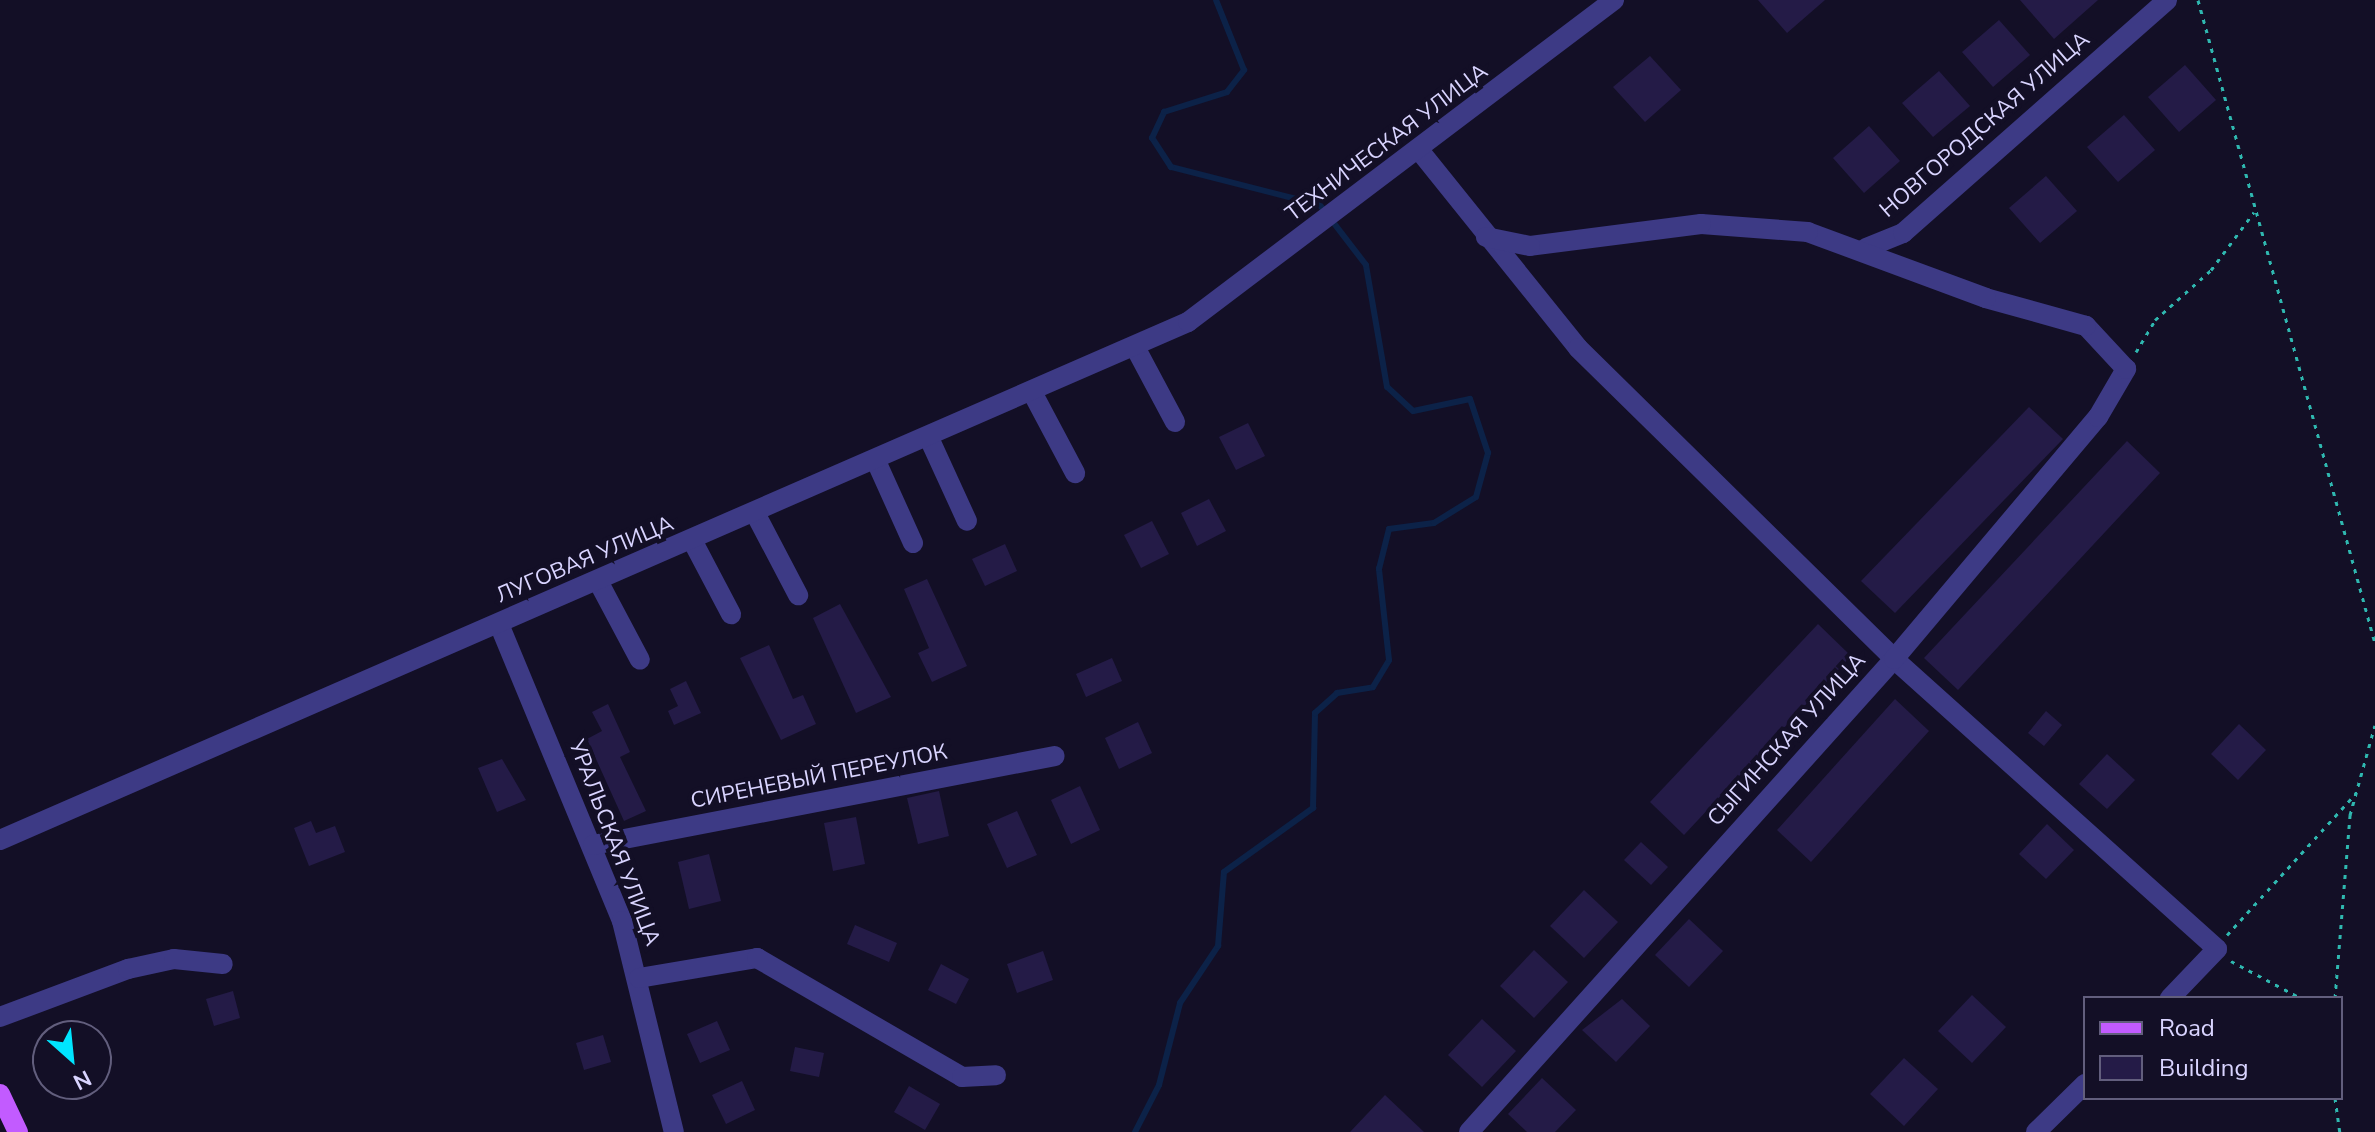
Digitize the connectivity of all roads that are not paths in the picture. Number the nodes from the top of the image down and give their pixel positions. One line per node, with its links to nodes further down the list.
1 (1614, 0): 3 (street, ТЕХНИЧЕСКАЯ УЛИЦА)
2 (2167, 0): 5 (street, НОВГОРОДСКАЯ УЛИЦА)
3 (1419, 150): 4 (street); 6 (street, ТЕХНИЧЕСКАЯ УЛИЦА)
4 (1486, 237): 5 (street); 21 (street)
5 (1866, 248): 21 (street, СЫГИНСКАЯ УЛИЦА)
6 (1188, 322): 7 (street, ЛУГОВАЯ УЛИЦА)
7 (1135, 347): 8 (street, ЛУГОВАЯ УЛИЦА); 9 (street)
8 (1032, 392): 10 (street, ЛУГОВАЯ УЛИЦА); 12 (street)
9 (1175, 422)
10 (929, 438): 11 (street, ЛУГОВАЯ УЛИЦА); 14 (street)
11 (876, 461): 13 (street, ЛУГОВАЯ УЛИЦА); 16 (street)
12 (1075, 473)
13 (755, 513): 15 (street, ЛУГОВАЯ УЛИЦА); 18 (street)
14 (967, 521)
15 (692, 540): 17 (street, ЛУГОВАЯ УЛИЦА); 19 (street)
16 (913, 543)
17 (598, 581): 20 (street, ЛУГОВАЯ УЛИЦА); 22 (street)
18 (798, 595)
19 (731, 614)
20 (499, 624): 24 (street, ЛУГОВАЯ УЛИЦА); 25 (street, УРАЛЬСКАЯ УЛИЦА)
21 (1894, 659): 28 (street); 35 (street, СЫГИНСКАЯ УЛИЦА)
22 (640, 660)
23 (1054, 756): 25 (street, СИРЕНЕВЫЙ ПЕРЕУЛОК)
24 (0, 840)
25 (593, 845): 27 (street, УРАЛЬСКАЯ УЛИЦА)
26 (223, 964): 29 (street)
27 (639, 978): 30 (street); 34 (street, УРАЛЬСКАЯ УЛИЦА)
28 (2172, 996)
29 (0, 1017)
30 (996, 1075)
31 (2083, 1086): 36 (street)
32 (0, 1094): 33 (main road)
33 (18, 1132)
34 (674, 1132)
35 (1469, 1132)
36 (2036, 1132)

